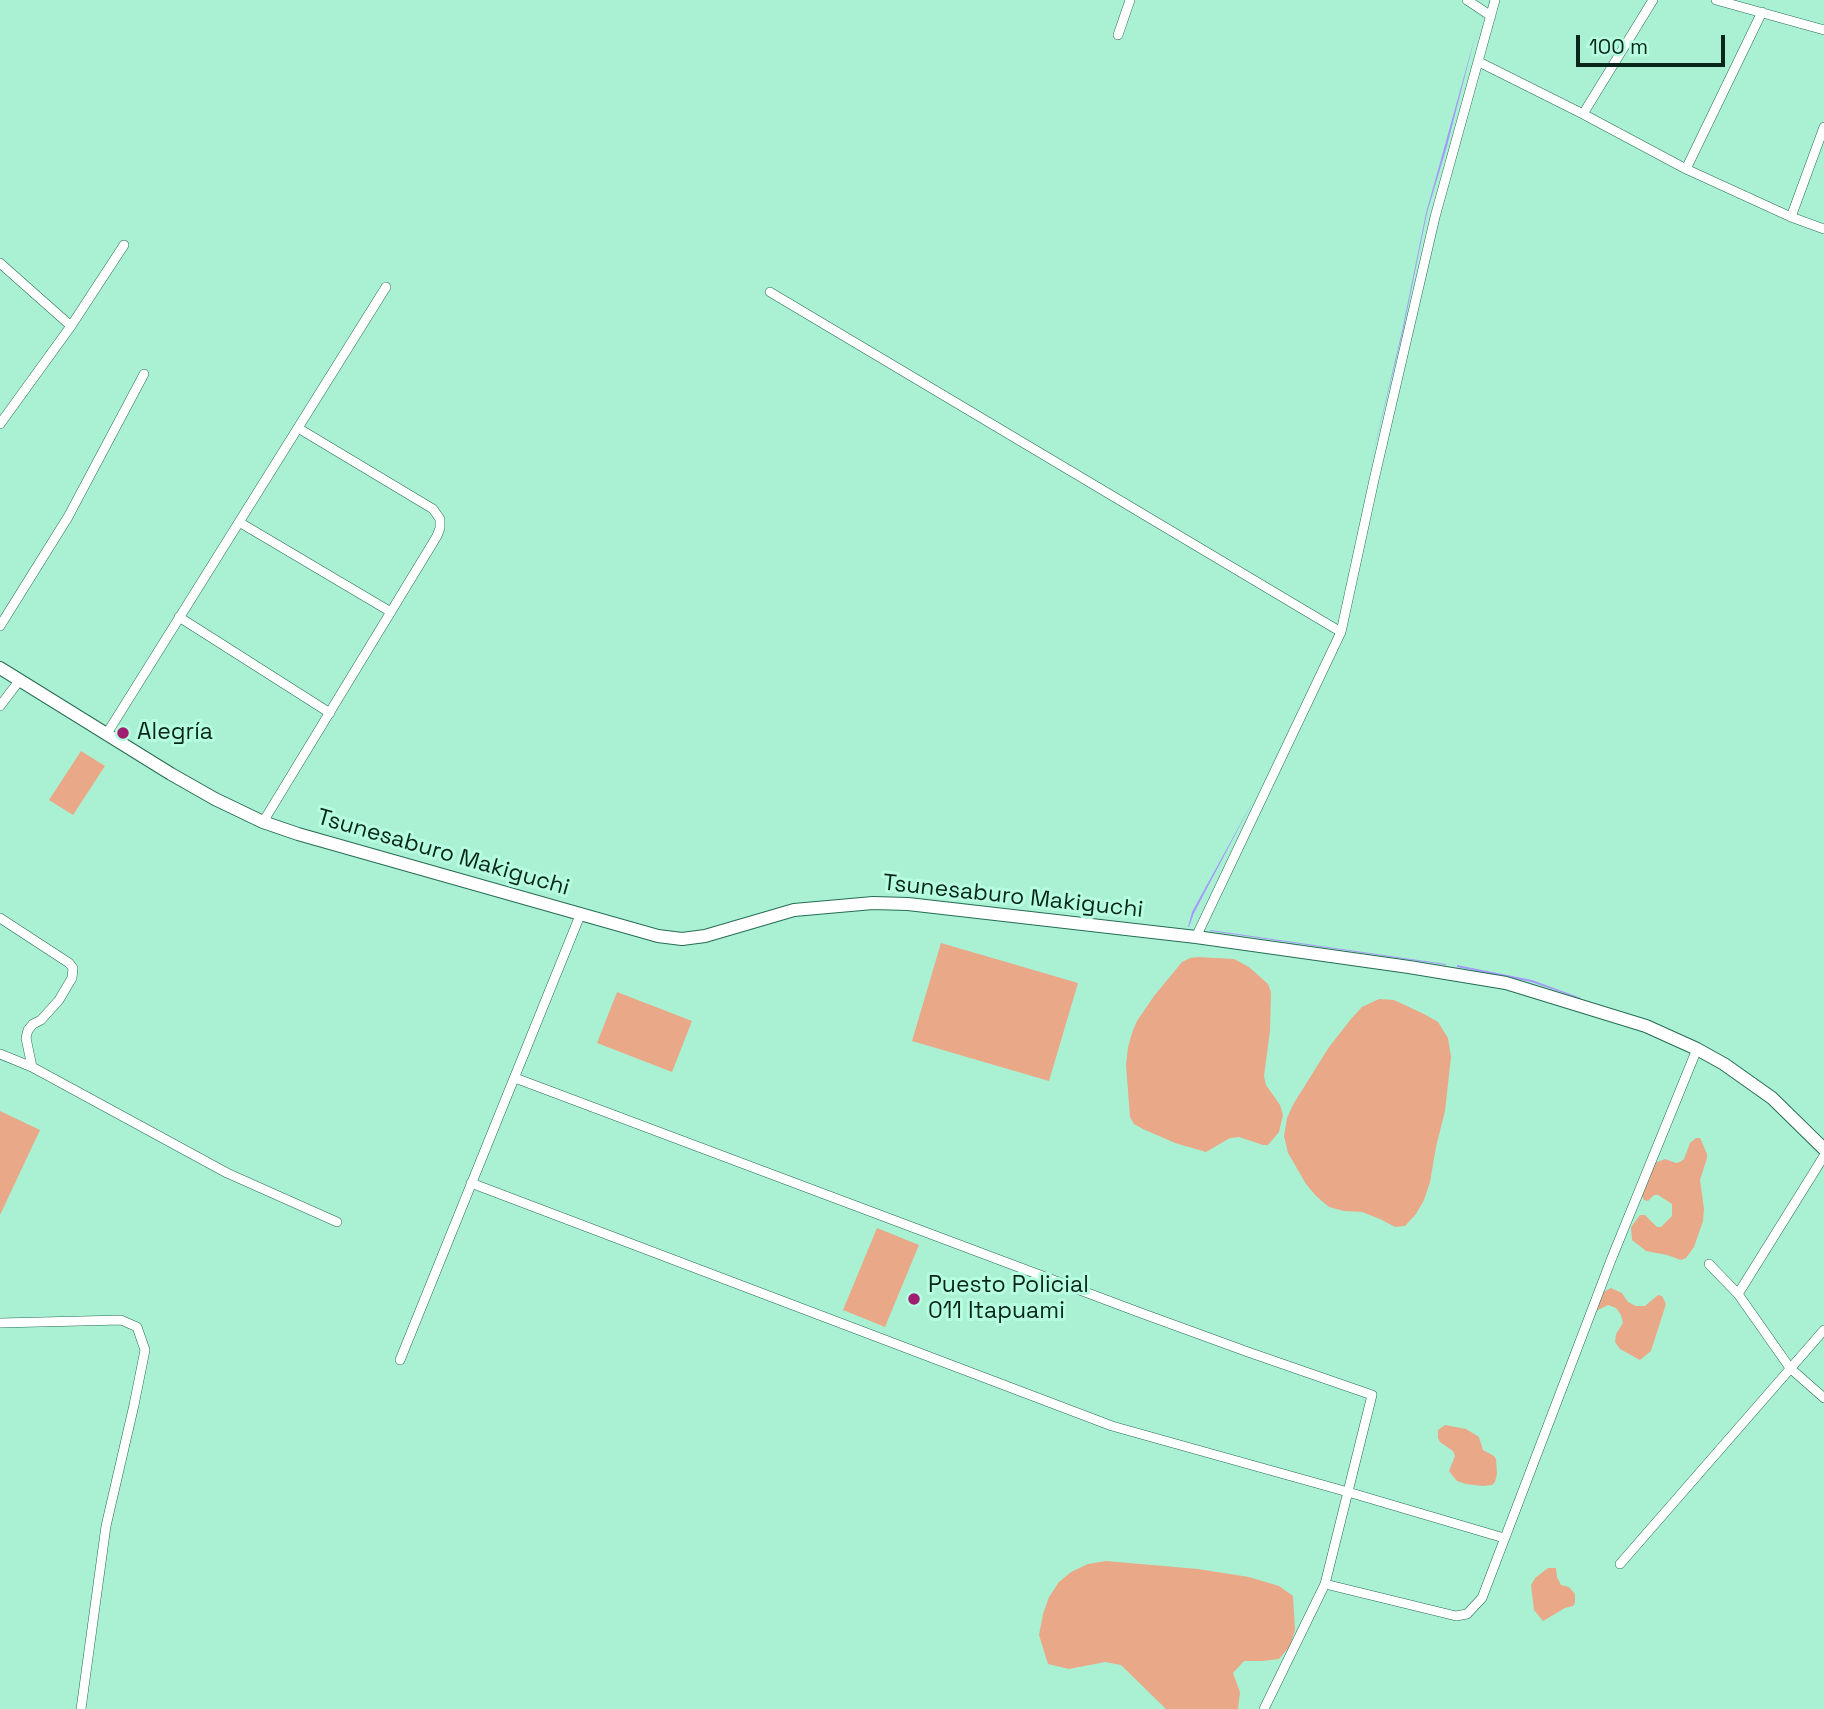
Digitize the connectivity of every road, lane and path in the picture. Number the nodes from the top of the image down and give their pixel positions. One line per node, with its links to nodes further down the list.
1 (1130, 0): 9 (street)
2 (1467, 0): 7 (street)
3 (1495, 0): 7 (street)
4 (1653, 0): 11 (street)
5 (1716, 0): 6 (street)
6 (1762, 12): 8 (street); 13 (street)
7 (1491, 16): 10 (street)
8 (1824, 30)
9 (1118, 35)
10 (1479, 62): 11 (street); 28 (street)
11 (1584, 114): 13 (street)
12 (1824, 127): 14 (street)
13 (1686, 169): 14 (street)
14 (1791, 217): 15 (street)
15 (1824, 229)
16 (124, 245): 20 (street)
17 (0, 263): 20 (street)
18 (386, 288): 23 (street)
19 (771, 292): 28 (street)
20 (71, 326): 22 (street)
21 (144, 374): 27 (street)
22 (0, 425)
23 (298, 428): 24 (street); 25 (street)
24 (239, 522): 25 (street); 26 (street)
25 (391, 612): 32 (street)
26 (179, 617): 32 (street); 33 (street)
27 (0, 626)
28 (1341, 632): 37 (street)
29 (0, 668): 30 (street, Tsunesaburo Makiguchi)
30 (19, 681): 31 (street); 33 (street, Tsunesaburo Makiguchi)
31 (0, 706)
32 (330, 713): 34 (street)
33 (106, 735): 34 (street, Tsunesaburo Makiguchi)
34 (263, 822): 35 (street, Tsunesaburo Makiguchi)
35 (580, 913): 37 (street, Tsunesaburo Makiguchi); 41 (street)
36 (0, 918): 40 (street)
37 (1196, 937): 38 (street, Tsunesaburo Makiguchi)
38 (1697, 1049): 42 (street, Tsunesaburo Makiguchi); 54 (street)
39 (0, 1054): 40 (street)
40 (32, 1067): 45 (street)
41 (515, 1078): 44 (street); 53 (street)
42 (1824, 1149)
43 (1824, 1156): 47 (street)
44 (471, 1183): 50 (street); 53 (street)
45 (337, 1222)
46 (1709, 1264): 47 (street)
47 (1738, 1294): 51 (street)
48 (0, 1323): 57 (street)
49 (1824, 1330): 51 (street)
50 (400, 1360)
51 (1790, 1368): 52 (street); 55 (street)
52 (1824, 1398)
53 (1348, 1492): 54 (street); 56 (street)
54 (1504, 1538): 56 (street)
55 (1620, 1564)
56 (1325, 1584): 58 (street)
57 (82, 1709)
58 (1264, 1709)

